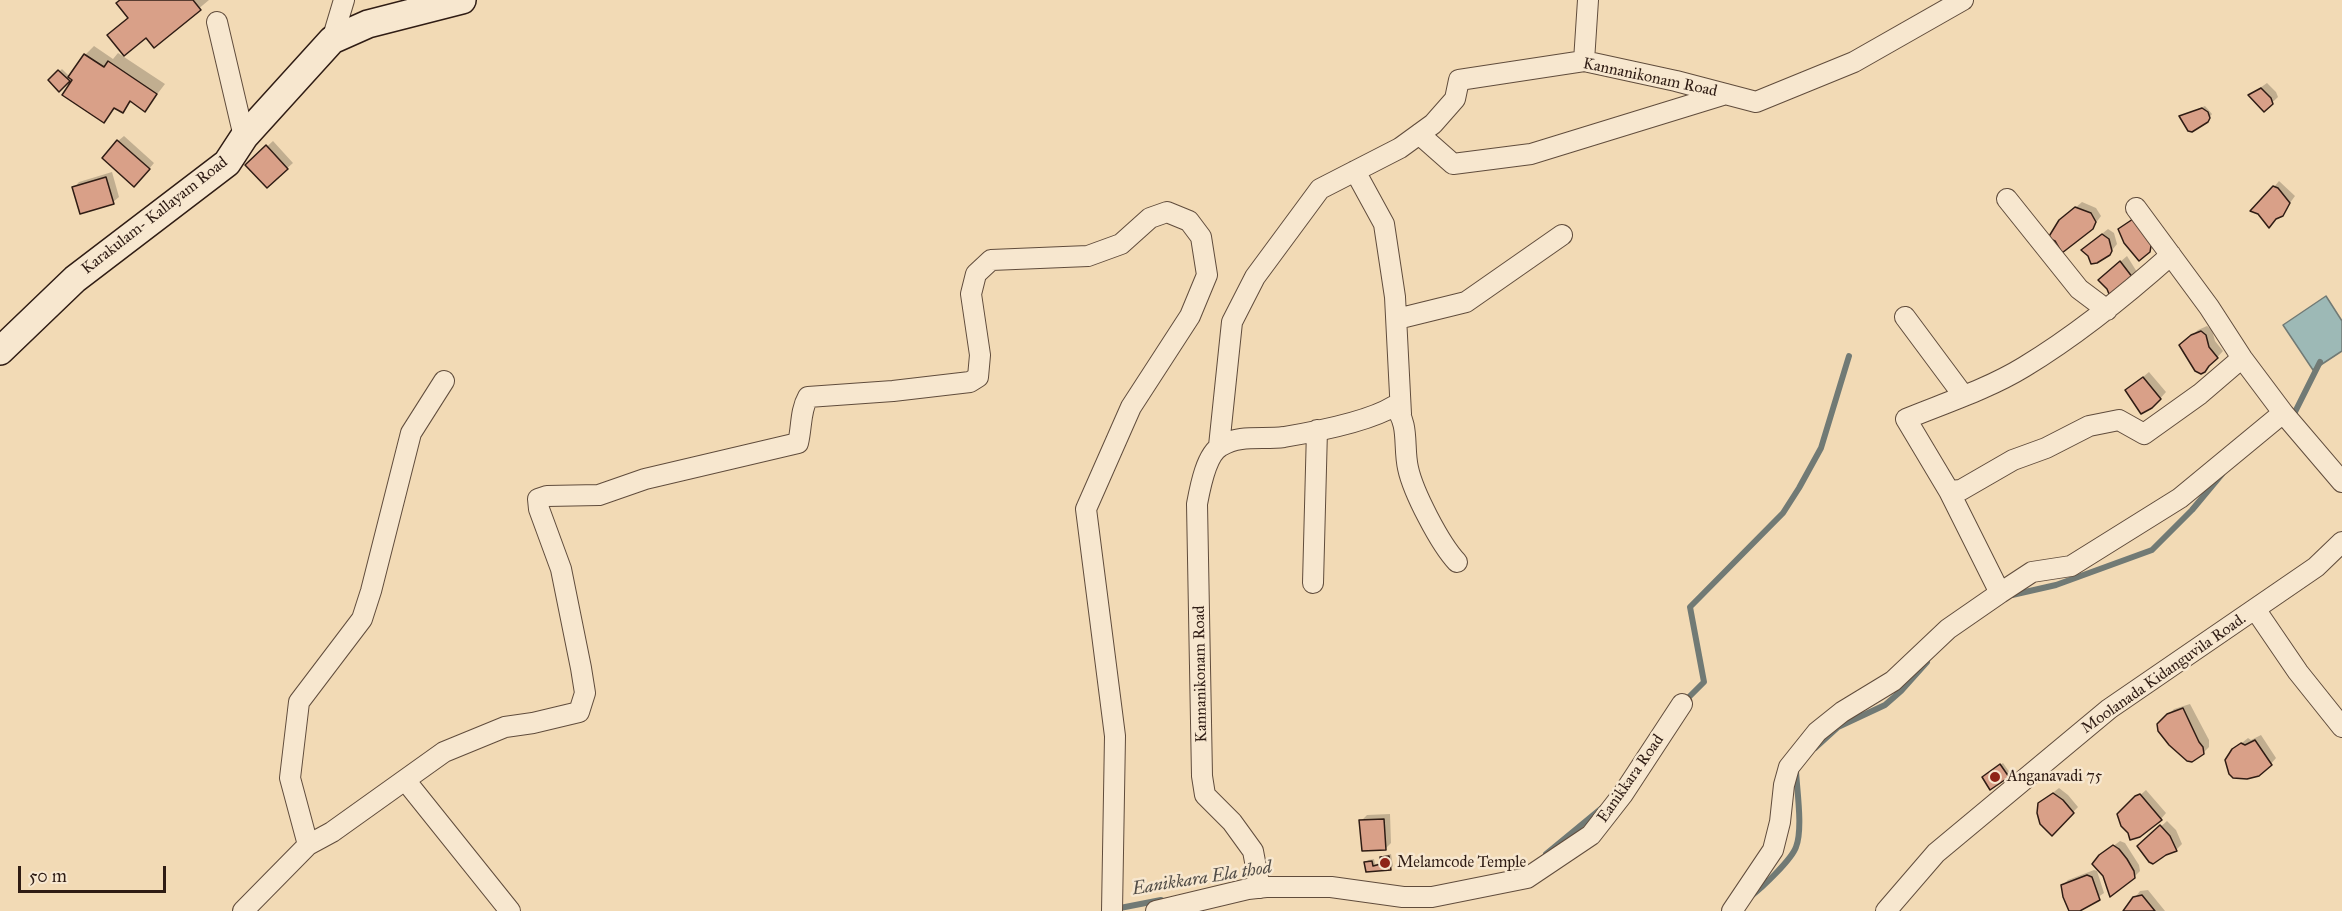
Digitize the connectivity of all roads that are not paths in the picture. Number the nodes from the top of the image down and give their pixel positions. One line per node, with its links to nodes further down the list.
1 (344, 0): 6 (street)
2 (462, 0): 6 (street, Karakulam- Kallayam Road)
3 (1588, 0): 7 (street)
4 (1963, 0): 8 (street, Kannanikonam Road)
5 (217, 22): 10 (street)
6 (332, 40): 10 (street, Karakulam- Kallayam Road)
7 (1584, 61): 8 (street, Kannanikonam Road); 9 (street, Kannanikonam Road)
8 (1726, 94): 9 (street)
9 (1419, 134): 11 (street, Kannanikonam Road)
10 (244, 137): 19 (street, Karakulam- Kallayam Road)
11 (1355, 171): 18 (street); 26 (street, Kannanikonam Road)
12 (2007, 199): 16 (street)
13 (2136, 208): 15 (street)
14 (1562, 235): 18 (street)
15 (2171, 255): 16 (street); 20 (street)
16 (2107, 310): 22 (street)
17 (1905, 317): 22 (street)
18 (1396, 319): 23 (street)
19 (0, 351)
20 (2242, 358): 24 (street); 28 (street)
21 (444, 381): 37 (street)
22 (1964, 395): 28 (street)
23 (1401, 414): 25 (street); 30 (street)
24 (2288, 418): 27 (street); 32 (street)
25 (1317, 430): 26 (street); 31 (street)
26 (1219, 446): 38 (street, Kannanikonam Road)
27 (2342, 482)
28 (1948, 491): 32 (street)
29 (2342, 542): 33 (street, Moolanada Kidanguvila Road.)
30 (1456, 562)
31 (1313, 583)
32 (2000, 593): 43 (street)
33 (2255, 609): 35 (street); 44 (street, Moolanada Kidanguvila Road.)
34 (1682, 704): 38 (street, Eanikkara Road)
35 (2342, 728)
36 (405, 780): 37 (street); 39 (street); 41 (street)
37 (308, 845): 40 (street)
38 (1260, 883): 42 (street, Eanikkara Road)
39 (1112, 906)
40 (243, 911)
41 (510, 911)
42 (1156, 911)
43 (1732, 911)
44 (1886, 911)

